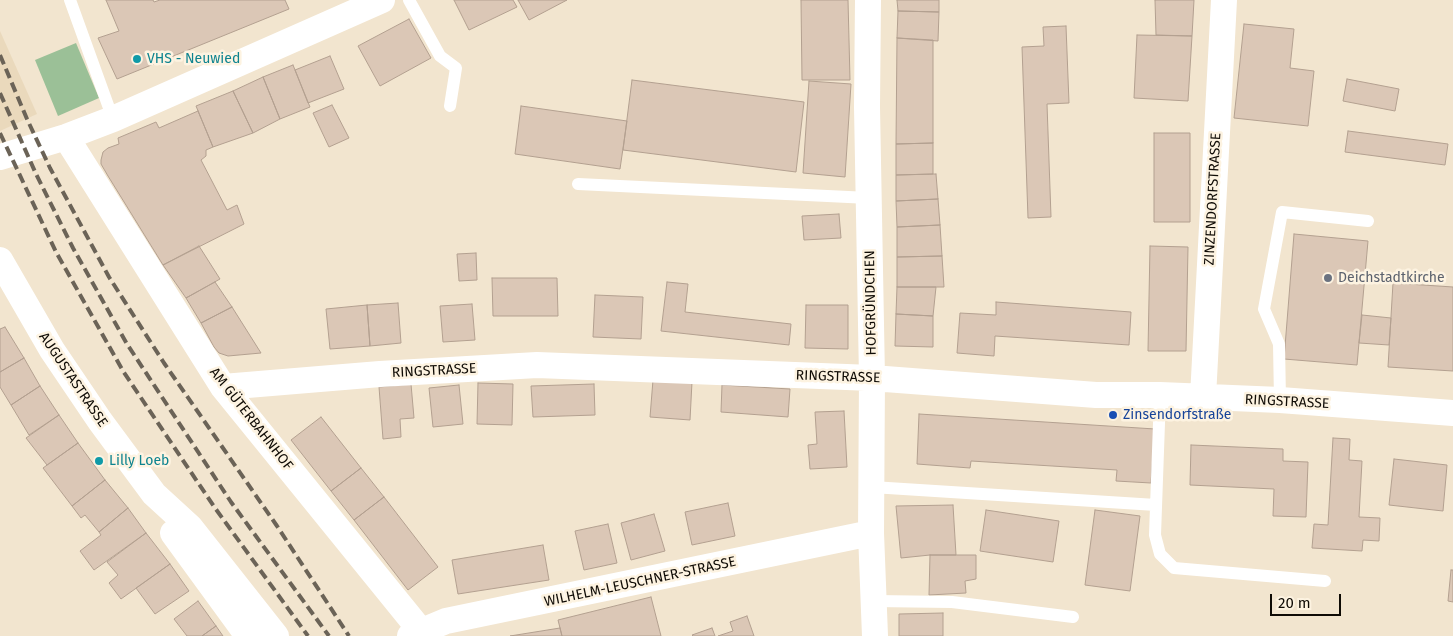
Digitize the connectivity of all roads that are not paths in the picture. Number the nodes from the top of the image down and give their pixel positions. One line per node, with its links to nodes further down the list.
1 (70, 0): 7 (lane)
2 (382, 0): 7 (street)
3 (409, 0): 6 (lane)
4 (868, 0): 11 (street, HOFGRÜNDCHEN)
5 (1224, 0): 17 (street, ZINZENDORFSTRASSE)
6 (450, 106)
7 (113, 119): 8 (street)
8 (66, 138): 9 (street); 15 (street, AM GÜTERBAHNHOF)
9 (0, 156)
10 (578, 184): 11 (lane)
11 (869, 198): 14 (street, HOFGRÜNDCHEN)
12 (1368, 221): 18 (lane)
13 (0, 260): 21 (street, AUGUSTASTRASSE)
14 (872, 378): 15 (street, RINGSTRASSE); 16 (street, RINGSTRASSE); 20 (street, HOFGRÜNDCHEN)
15 (223, 387): 27 (street, AM GÜTERBAHNHOF)
16 (1160, 395): 17 (street, RINGSTRASSE); 22 (lane)
17 (1203, 397): 18 (street, RINGSTRASSE)
18 (1280, 400): 19 (street, RINGSTRASSE)
19 (1453, 413)
20 (872, 487): 22 (lane); 23 (street, HOFGRÜNDCHEN)
21 (154, 494): 28 (street, AUGUSTASTRASSE); 29 (street, AUGUSTASTRASSE)
22 (1156, 505): 24 (lane)
23 (871, 533): 25 (street, HOFGRÜNDCHEN); 27 (street, WILHELM-LEUSCHNER-STRASSE)
24 (1325, 581)
25 (874, 601): 26 (lane); 30 (street, HOFGRÜNDCHEN)
26 (1073, 618)
27 (419, 634)
28 (248, 636)
29 (276, 636)
30 (875, 636)

